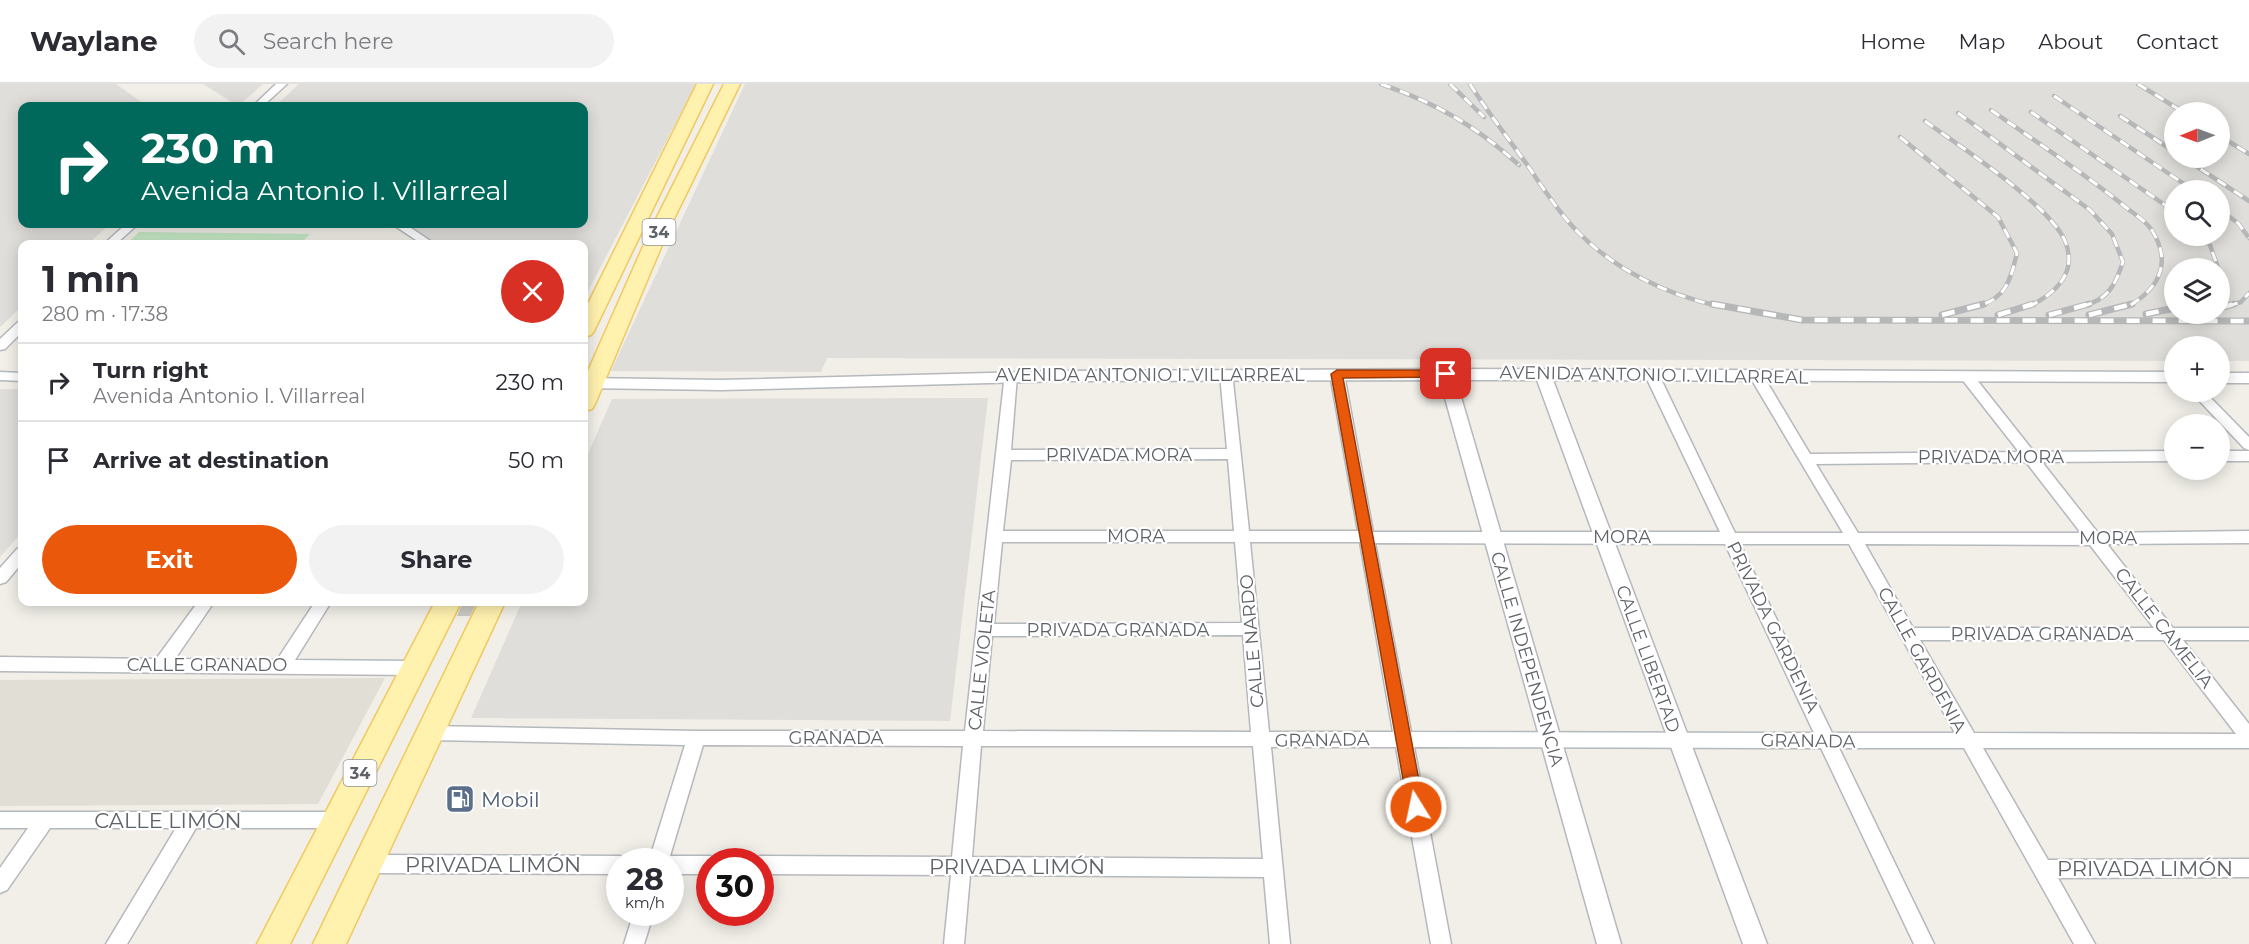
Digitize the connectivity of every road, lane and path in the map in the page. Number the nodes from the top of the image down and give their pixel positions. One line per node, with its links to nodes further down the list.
1 (282, 84): 4 (street)
2 (705, 84): 9 (main road, 34)
3 (732, 84): 25 (main road, 34)
4 (262, 102)
5 (128, 228): 7 (street)
6 (404, 228): 8 (street)
7 (114, 240)
8 (423, 240)
9 (588, 324)
10 (18, 330): 11 (street)
11 (0, 346)
12 (1337, 374): 13 (street, AVENIDA ANTONIO I. VILLARREAL); 15 (street, AVENIDA ANTONIO I. VILLARREAL); 38 (street)
13 (1446, 374): 14 (street, AVENIDA ANTONIO I. VILLARREAL); 37 (street, CALLE INDEPENDENCIA)
14 (1543, 374): 16 (street, AVENIDA ANTONIO I. VILLARREAL); 39 (street, CALLE LIBERTAD)
15 (1227, 375): 18 (street, AVENIDA ANTONIO I. VILLARREAL); 28 (street, CALLE NARDO)
16 (1652, 375): 20 (street, AVENIDA ANTONIO I. VILLARREAL); 40 (street, PRIVADA GARDENIA)
17 (0, 376): 19 (street)
18 (1010, 376): 25 (street, AVENIDA ANTONIO I. VILLARREAL); 29 (street, CALLE VIOLETA)
19 (18, 377)
20 (1757, 377): 22 (street, AVENIDA ANTONIO I. VILLARREAL); 34 (street, CALLE GARDENIA)
21 (2164, 377): 22 (street, AVENIDA ANTONIO I. VILLARREAL)
22 (1968, 378): 33 (street, CALLE CAMELIA)
23 (2230, 378): 24 (street)
24 (2249, 378)
25 (588, 384)
26 (2208, 402): 27 (street)
27 (2249, 445)
28 (1234, 454): 29 (street, PRIVADA MORA); 36 (street, CALLE NARDO)
29 (1004, 455): 35 (street, CALLE VIOLETA)
30 (2164, 456): 33 (street, PRIVADA MORA)
31 (2230, 456): 32 (street)
32 (2249, 456)
33 (2031, 457): 34 (street, PRIVADA MORA); 43 (street, CALLE CAMELIA)
34 (1806, 459): 41 (street, CALLE GARDENIA)
35 (995, 536): 36 (street, MORA); 51 (street, CALLE VIOLETA)
36 (1243, 536): 38 (street, MORA); 50 (street, CALLE NARDO)
37 (1493, 536): 38 (street, MORA); 39 (street, MORA); 62 (street, CALLE INDEPENDENCIA)
38 (1365, 537): 63 (street)
39 (1602, 537): 40 (street, MORA); 64 (street, CALLE LIBERTAD)
40 (1729, 537): 41 (street, MORA); 68 (street, PRIVADA GARDENIA)
41 (1853, 537): 43 (street, MORA); 52 (street, CALLE GARDENIA)
42 (2249, 537): 43 (street, MORA)
43 (2095, 539): 53 (street, CALLE CAMELIA)
44 (18, 558): 45 (street)
45 (0, 578)
46 (203, 606): 56 (street)
47 (320, 606): 57 (street)
48 (446, 606): 58 (main road, 34)
49 (490, 606): 59 (main road, 34)
50 (1251, 629): 51 (street, PRIVADA GRANADA); 66 (street, CALLE NARDO)
51 (985, 630): 61 (street, CALLE VIOLETA)
52 (1907, 634): 53 (street, PRIVADA GRANADA); 67 (street, CALLE GARDENIA)
53 (2169, 634): 54 (street, PRIVADA GRANADA); 65 (street, CALLE CAMELIA)
54 (2249, 634)
55 (0, 664): 56 (street, CALLE GRANADO)
56 (161, 665): 57 (street, CALLE GRANADO)
57 (283, 665): 58 (street, CALLE GRANADO)
58 (414, 668): 72 (main road, 34)
59 (430, 733): 60 (street, GRANADA); 74 (main road, 34)
60 (696, 738): 61 (street, GRANADA); 73 (street)
61 (973, 738): 66 (street, GRANADA); 77 (street, CALLE VIOLETA)
62 (1549, 738): 63 (street, GRANADA); 64 (street, GRANADA); 90 (street, CALLE INDEPENDENCIA)
63 (1404, 739): 66 (street, GRANADA); 89 (street)
64 (1677, 739): 68 (street, GRANADA); 91 (street, CALLE LIBERTAD)
65 (2249, 739): 67 (street, GRANADA)
66 (1260, 740): 78 (street, CALLE NARDO)
67 (1967, 740): 68 (street, GRANADA); 80 (street, CALLE GARDENIA)
68 (1829, 742): 92 (street, PRIVADA GARDENIA)
69 (0, 820): 70 (street, CALLE LIMÓN)
70 (45, 820): 71 (street, CALLE LIMÓN); 81 (street)
71 (191, 820): 72 (street, CALLE LIMÓN); 83 (street)
72 (336, 820): 84 (main road, 34)
73 (663, 848)
74 (367, 864): 75 (street, PRIVADA LIMÓN); 85 (main road, 34)
75 (606, 865)
76 (774, 865): 77 (street, PRIVADA LIMÓN)
77 (963, 866): 78 (street, PRIVADA LIMÓN); 87 (street, CALLE VIOLETA)
78 (1274, 868): 88 (street, CALLE NARDO)
79 (2249, 868): 80 (street, PRIVADA LIMÓN)
80 (2041, 869): 93 (street, CALLE GARDENIA)
81 (0, 884)
82 (640, 926): 86 (street)
83 (116, 944)
84 (273, 944)
85 (329, 944)
86 (634, 944)
87 (954, 944)
88 (1280, 944)
89 (1441, 944)
90 (1609, 944)
91 (1755, 944)
92 (1924, 944)
93 (2085, 944)

